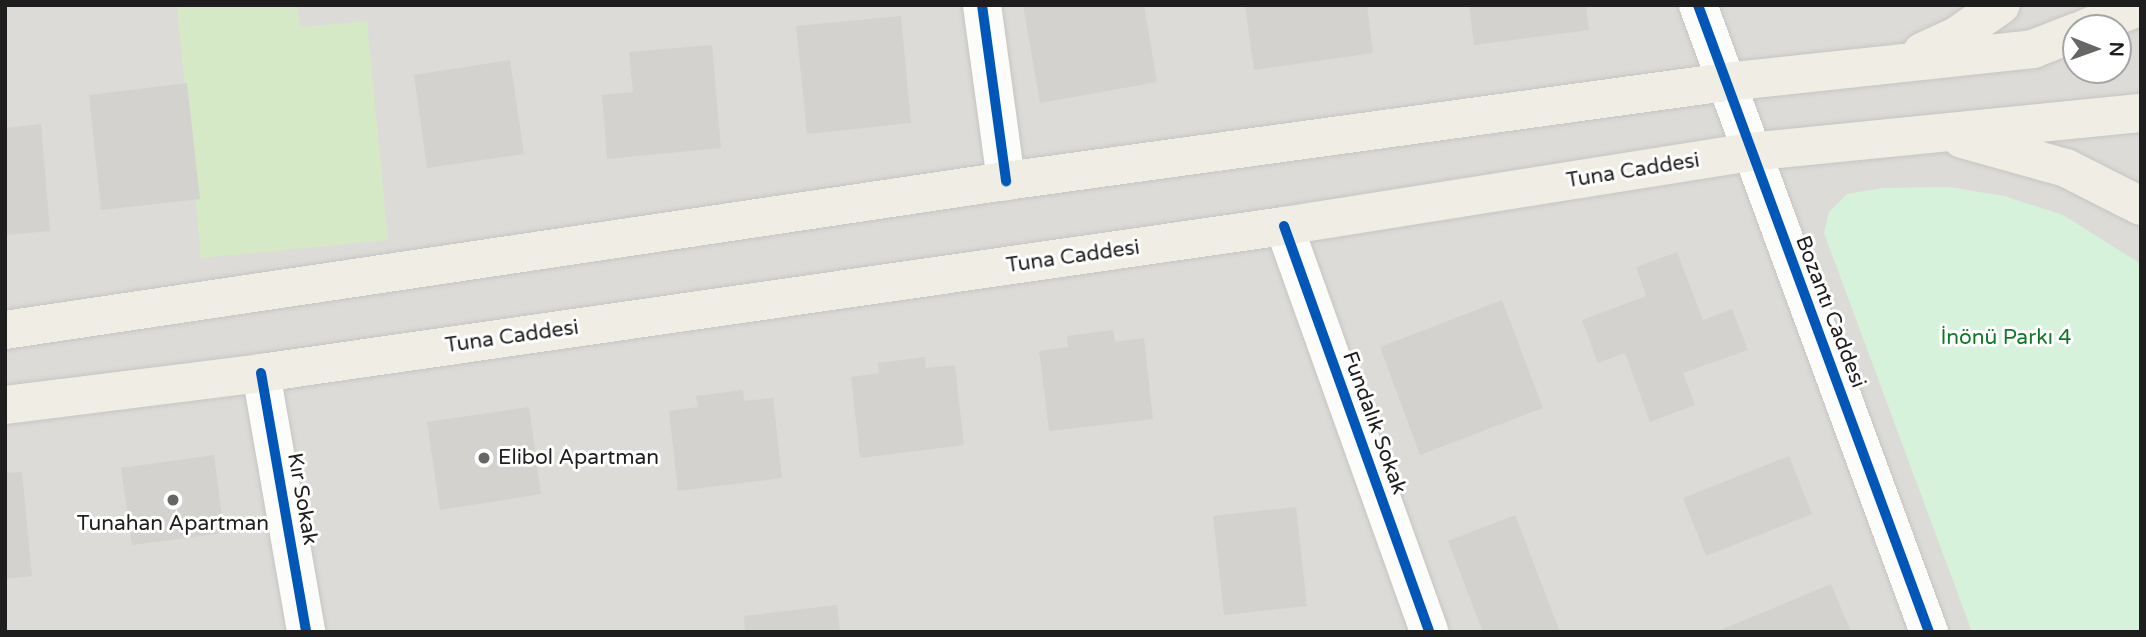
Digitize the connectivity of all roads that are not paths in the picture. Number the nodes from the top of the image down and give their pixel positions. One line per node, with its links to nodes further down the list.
1 (982, 5): 12 (street)
2 (1698, 5): 8 (street, Bozantı Caddesi)
3 (2001, 5): 7 (main road)
4 (2141, 6): 5 (main road)
5 (2121, 14)
6 (2062, 38): 7 (main road)
7 (1900, 63): 8 (main road)
8 (1726, 82): 11 (street, Bozantı Caddesi); 12 (main road)
9 (2141, 113): 10 (main road, Tuna Caddesi)
10 (1919, 134): 11 (main road, Tuna Caddesi); 13 (main road)
11 (1749, 152): 14 (main road, Tuna Caddesi); 20 (street, Bozantı Caddesi)
12 (1006, 181): 15 (main road)
13 (2141, 206)
14 (1284, 226): 16 (main road, Tuna Caddesi); 19 (street, Fundalık Sokak)
15 (5, 330)
16 (261, 373): 17 (main road, Tuna Caddesi); 18 (street, Kır Sokak)
17 (5, 405)
18 (306, 632)
19 (1429, 632)
20 (1929, 632)

